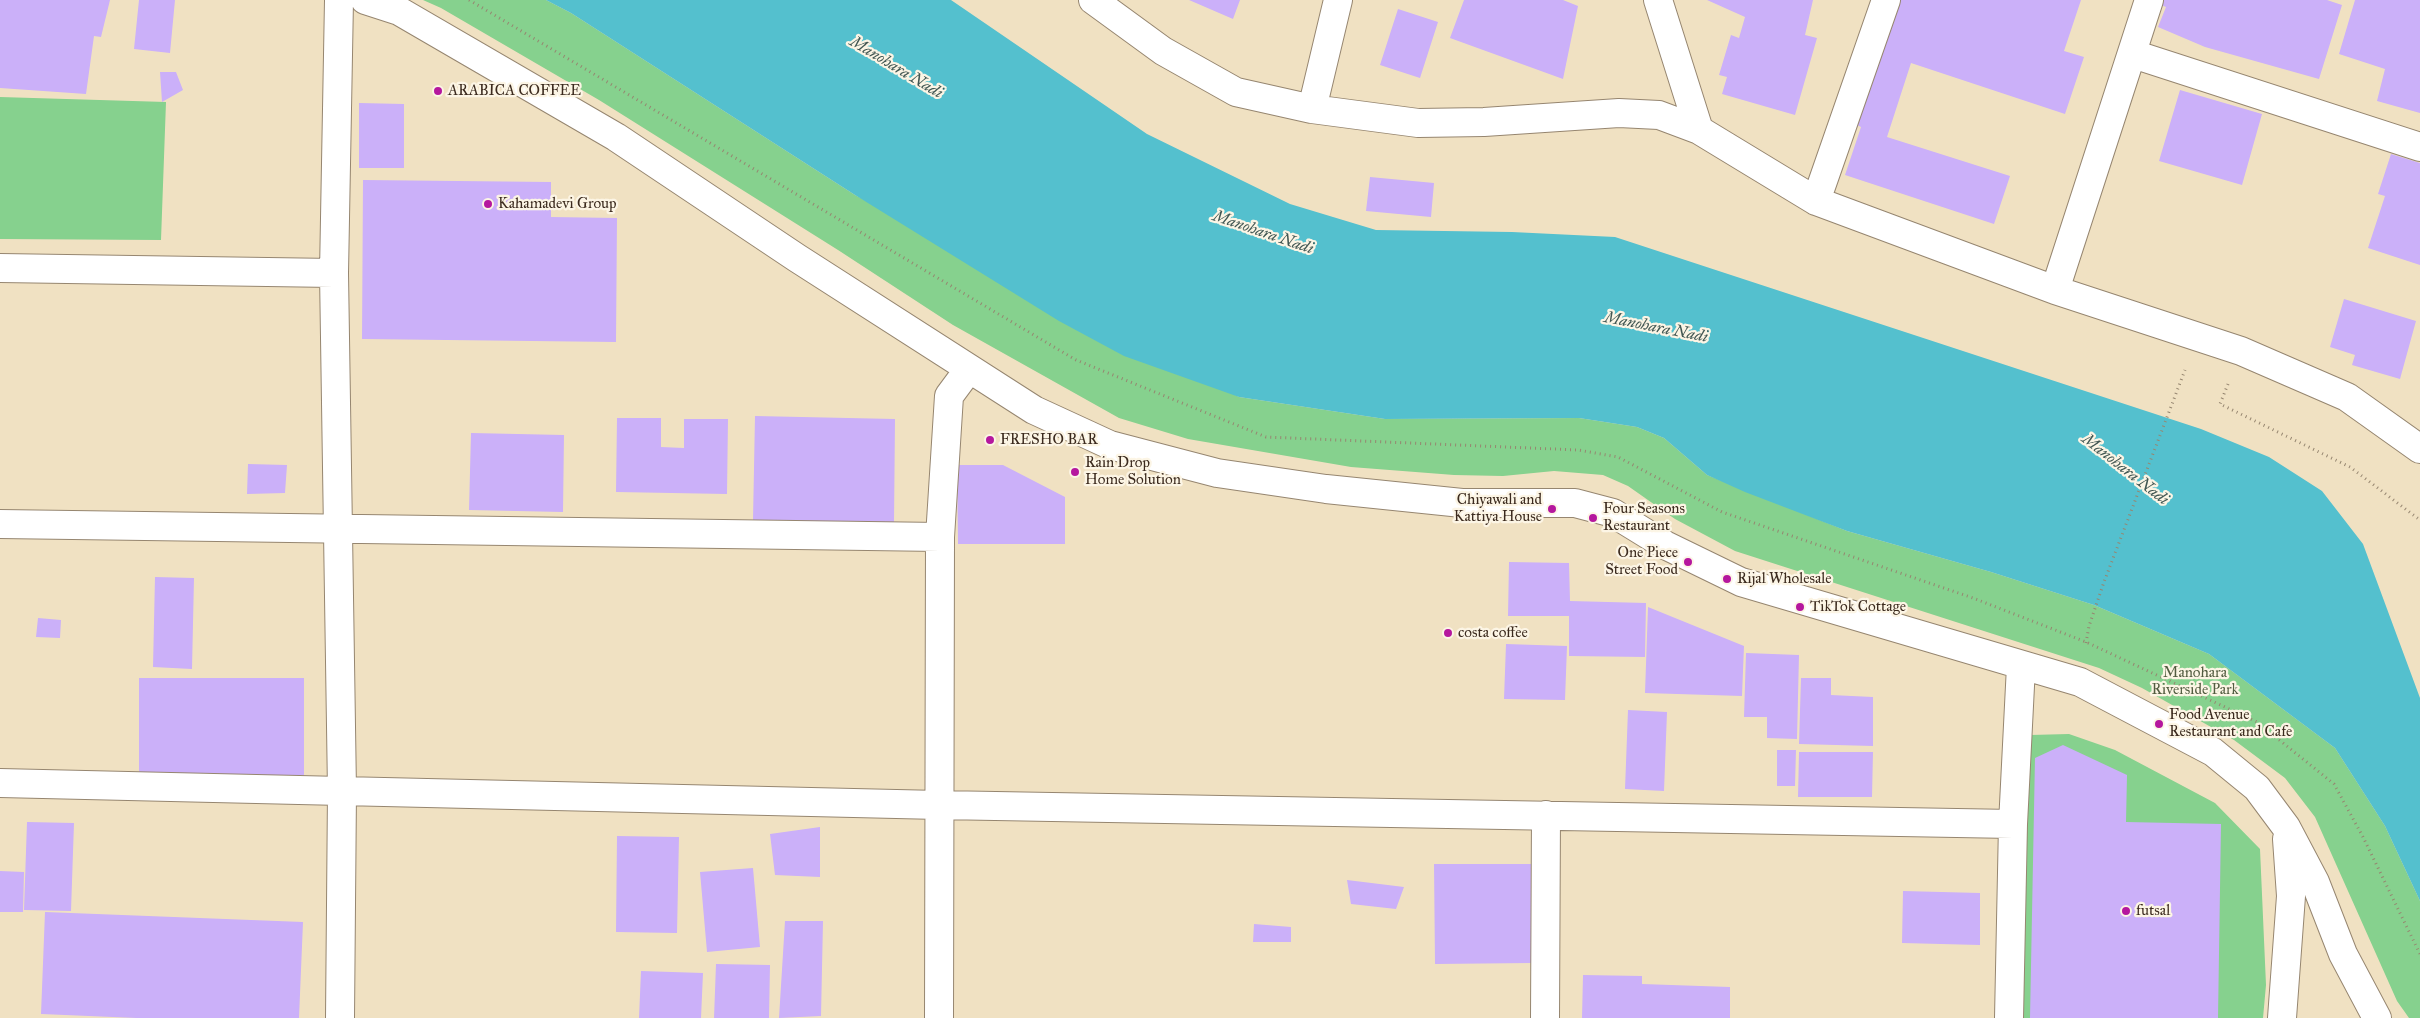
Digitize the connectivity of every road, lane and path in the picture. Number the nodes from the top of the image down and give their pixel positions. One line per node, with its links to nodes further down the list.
1 (339, 0): 15 (street)
2 (365, 0): 18 (street)
3 (469, 0): 33 (path)
4 (1093, 0): 10 (street)
5 (1338, 0): 10 (street)
6 (1658, 0): 11 (street)
7 (1886, 0): 13 (street)
8 (2149, 0): 9 (street)
9 (2133, 54): 12 (street); 16 (street)
10 (1312, 109): 11 (street)
11 (1699, 130): 13 (street)
12 (2420, 147)
13 (1816, 201): 16 (street)
14 (0, 268): 15 (street)
15 (334, 273): 23 (street)
16 (2054, 290): 17 (street)
17 (2240, 351): 20 (street); 21 (path)
18 (970, 369): 24 (street); 26 (street)
19 (2170, 409): 25 (path)
20 (2420, 449)
21 (2420, 520)
22 (0, 524): 23 (street)
23 (336, 530): 24 (street); 28 (street)
24 (940, 537): 29 (street)
25 (2089, 626)
26 (2021, 666): 31 (street); 32 (street)
27 (0, 783): 28 (street)
28 (342, 791): 29 (street); 34 (street)
29 (939, 805): 30 (street); 35 (street)
30 (1546, 815): 31 (street); 36 (street)
31 (2013, 824): 37 (street)
32 (2286, 827): 38 (street); 39 (street)
33 (2420, 954)
34 (340, 1018)
35 (939, 1018)
36 (1545, 1018)
37 (2009, 1018)
38 (2282, 1018)
39 (2377, 1018)

